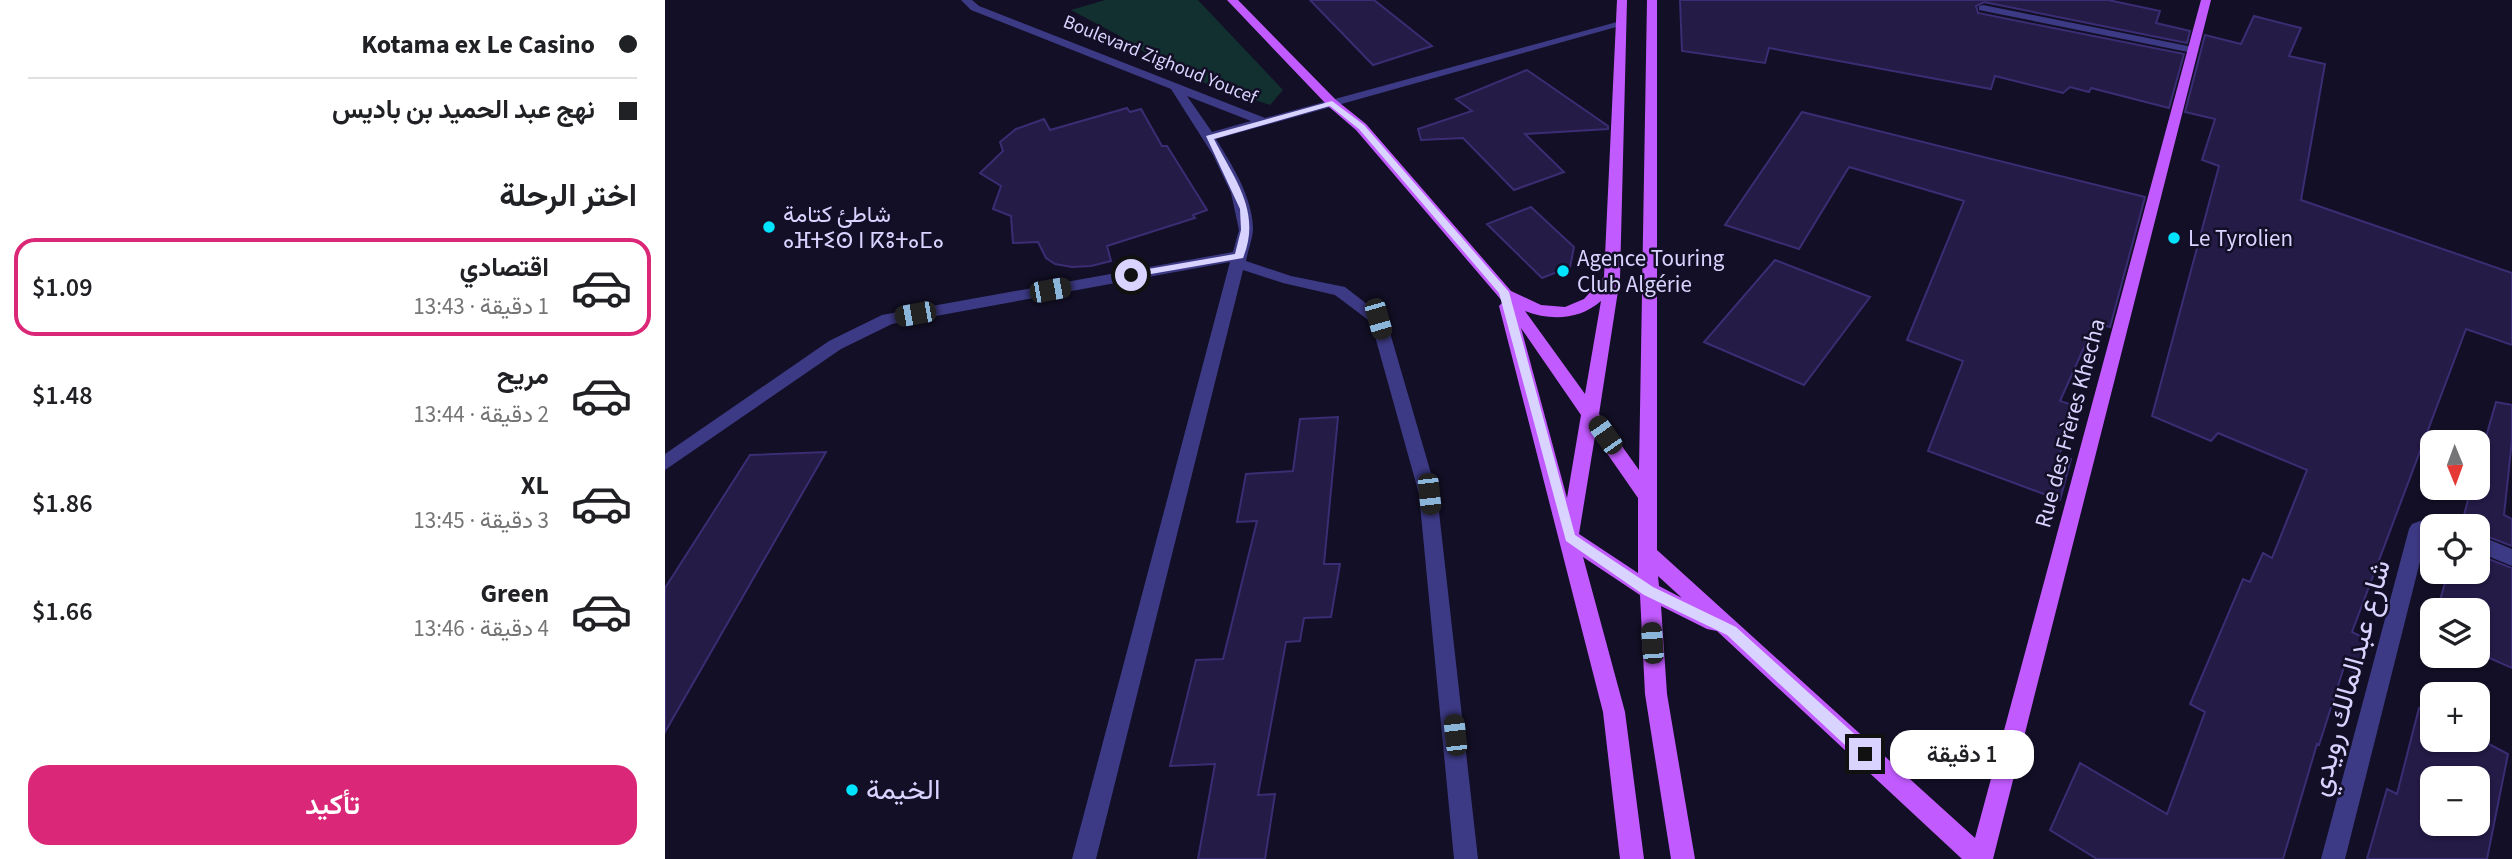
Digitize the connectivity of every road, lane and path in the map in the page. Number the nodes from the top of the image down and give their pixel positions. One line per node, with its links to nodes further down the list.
1 (966, 0): 9 (street, Boulevard Zighoud Youcef)
2 (1232, 0): 10 (main road)
3 (1622, 0): 7 (main road)
4 (1652, 0): 18 (main road)
5 (2206, 0): 8 (main road, Rue des Frères Khecha)
6 (1983, 8): 8 (street)
7 (1621, 24): 10 (street); 14 (main road)
8 (2193, 50): 30 (main road, Rue des Frères Khecha)
9 (1175, 87): 11 (street, Boulevard Zighoud Youcef); 12 (street)
10 (1332, 103): 11 (street); 15 (main road)
11 (1263, 122): 12 (street)
12 (1209, 137): 13 (street)
13 (1238, 260): 17 (street); 26 (street); 27 (street)
14 (1612, 278): 15 (main road); 16 (main road)
15 (1504, 292): 16 (main road); 20 (main road)
16 (1590, 415): 18 (main road); 20 (main road)
17 (665, 463)
18 (1648, 498): 22 (main road)
19 (2420, 529): 31 (street, شارع عبدالمالك رويدي)
20 (1570, 538): 24 (main road); 28 (main road)
21 (2490, 548): 23 (street)
22 (1647, 553): 24 (main road); 25 (main road)
23 (2512, 558)
24 (1649, 591): 25 (main road); 29 (main road)
25 (1731, 631): 30 (main road)
26 (1084, 859)
27 (1466, 859)
28 (1632, 859)
29 (1683, 859)
30 (1981, 859)
31 (2333, 859)

